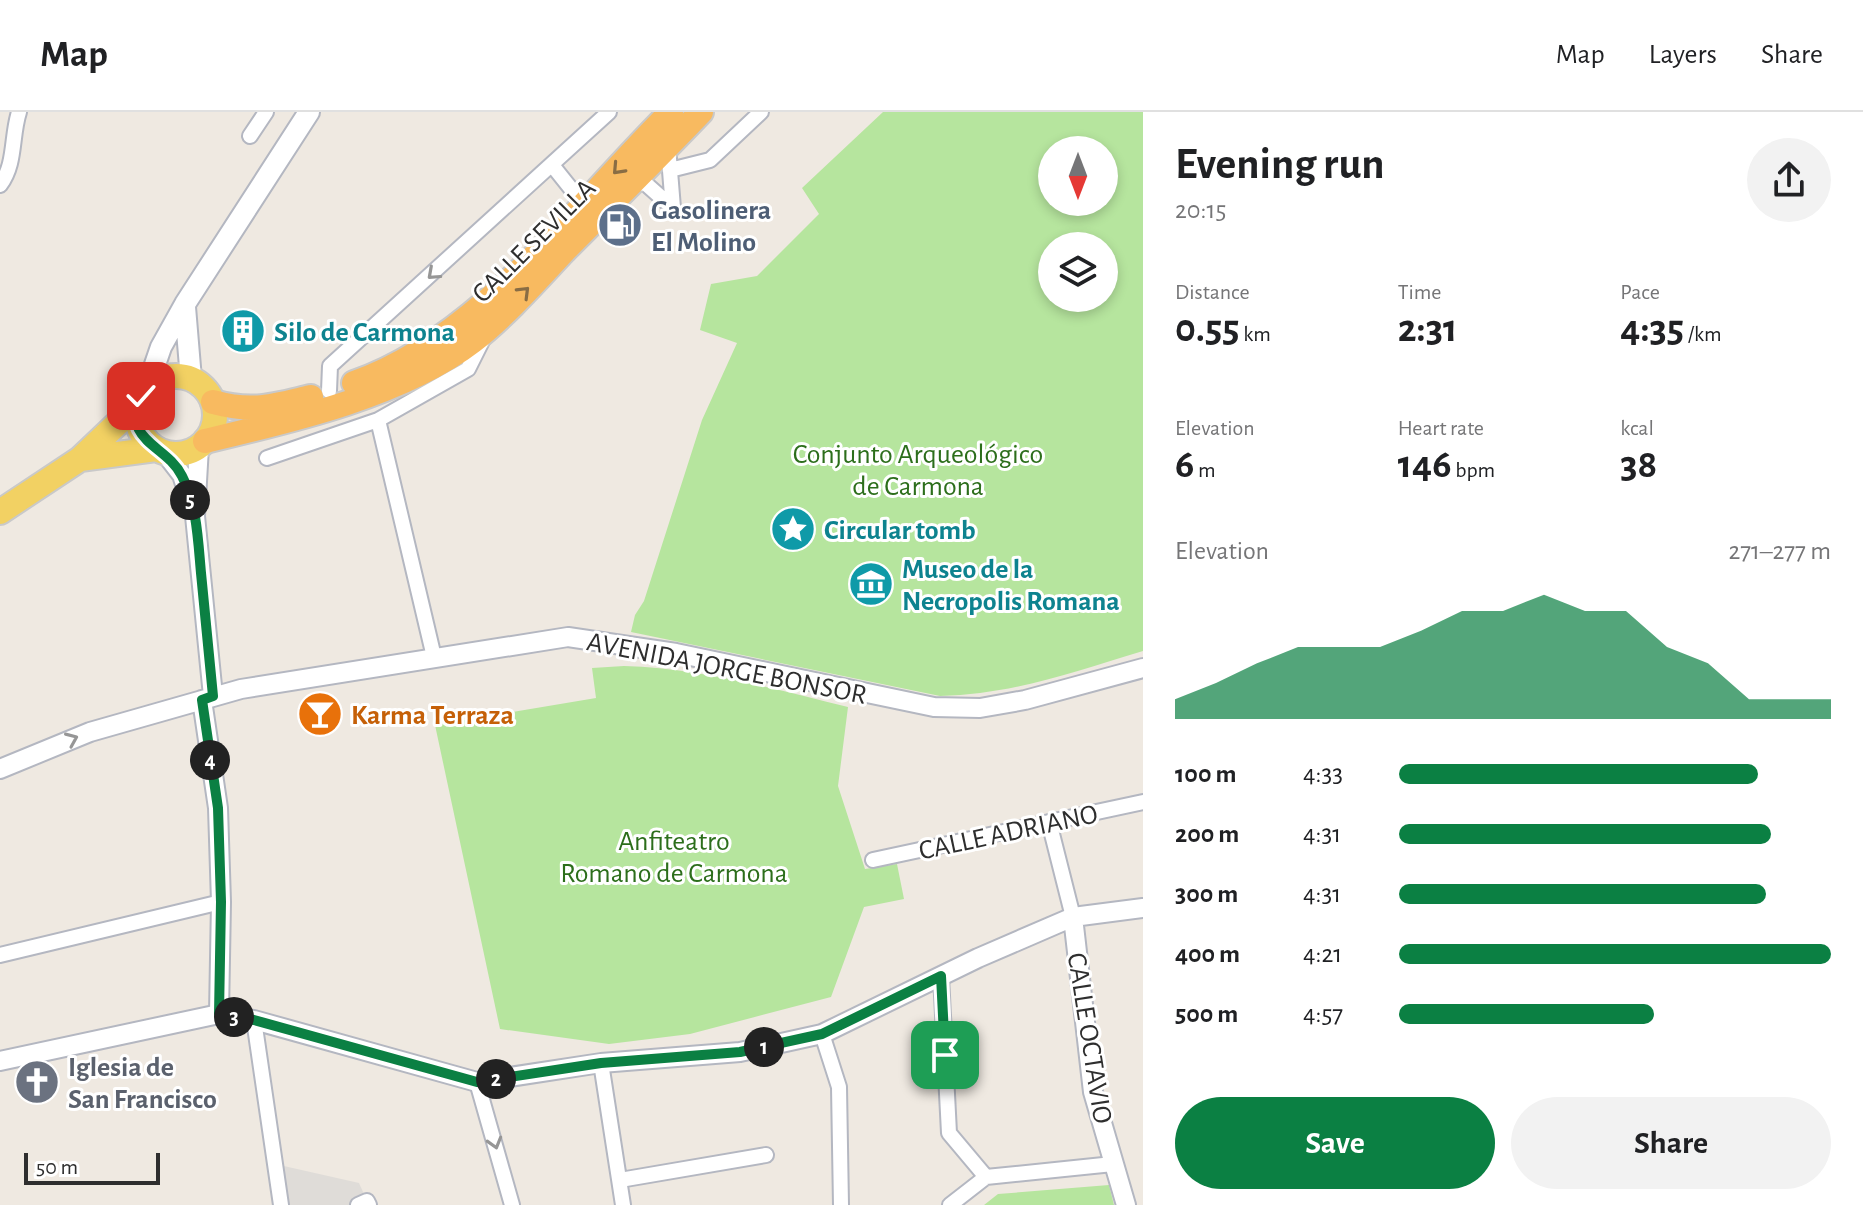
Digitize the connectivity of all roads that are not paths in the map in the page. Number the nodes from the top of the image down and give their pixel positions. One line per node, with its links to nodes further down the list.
1 (19, 112): 12 (street)
2 (266, 112): 8 (street)
3 (309, 112): 15 (main road)
4 (609, 112): 10 (street)
5 (671, 112): 13 (highway, CALLE SEVILLA, one-way to 13)
6 (701, 112): 9 (highway, CALLE SEVILLA)
7 (761, 112): 9 (street)
8 (250, 136)
9 (669, 158): 11 (highway, CALLE SEVILLA); 11 (street)
10 (552, 165): 13 (street); 18 (street, one-way to 18)
11 (633, 182): 16 (highway, CALLE SEVILLA, one-way to 11)
12 (0, 185)
13 (584, 205): 14 (highway, CALLE SEVILLA)
14 (498, 290): 16 (street); 18 (highway, CALLE SEVILLA)
15 (185, 304): 17 (main road); 19 (main road)
16 (491, 325): 21 (street); 22 (highway, CALLE SEVILLA)
17 (191, 379): 19 (main road); 20 (main road)
18 (329, 391): 20 (highway, CALLE SEVILLA)
19 (142, 396): 23 (main road); 25 (main road)
20 (213, 402): 22 (main road)
21 (378, 420): 24 (street); 28 (street)
22 (202, 444): 23 (main road); 27 (street)
23 (160, 451): 25 (main road); 27 (street)
24 (267, 458)
25 (80, 459): 26 (main road)
26 (0, 512)
27 (195, 516): 30 (street)
28 (434, 657): 29 (street, AVENIDA JORGE BONSOR); 30 (street, AVENIDA JORGE BONSOR)
29 (1143, 668)
30 (208, 698): 31 (street, AVENIDA JORGE BONSOR, one-way to 30); 35 (street)
31 (0, 769)
32 (1143, 802): 33 (street, CALLE ADRIANO)
33 (1049, 822): 34 (street, CALLE ADRIANO); 37 (street)
34 (873, 860)
35 (221, 902): 38 (street); 40 (street)
36 (1143, 908): 37 (street)
37 (1073, 917): 39 (street); 47 (street, CALLE OCTAVIO)
38 (0, 955)
39 (941, 976): 42 (street); 48 (street)
40 (219, 1014): 41 (street); 43 (street)
41 (254, 1020): 45 (street); 50 (street)
42 (822, 1034): 44 (street); 55 (street)
43 (0, 1061)
44 (601, 1063): 45 (street); 49 (street)
45 (477, 1082): 53 (street, one-way to 53)
46 (766, 1155): 49 (street)
47 (1113, 1164): 48 (street); 57 (street, CALLE OCTAVIO)
48 (986, 1177): 56 (street)
49 (620, 1180): 54 (street)
50 (281, 1205)
51 (358, 1205): 52 (street)
52 (369, 1205)
53 (512, 1205)
54 (623, 1205)
55 (841, 1205)
56 (950, 1205)
57 (1126, 1205)

